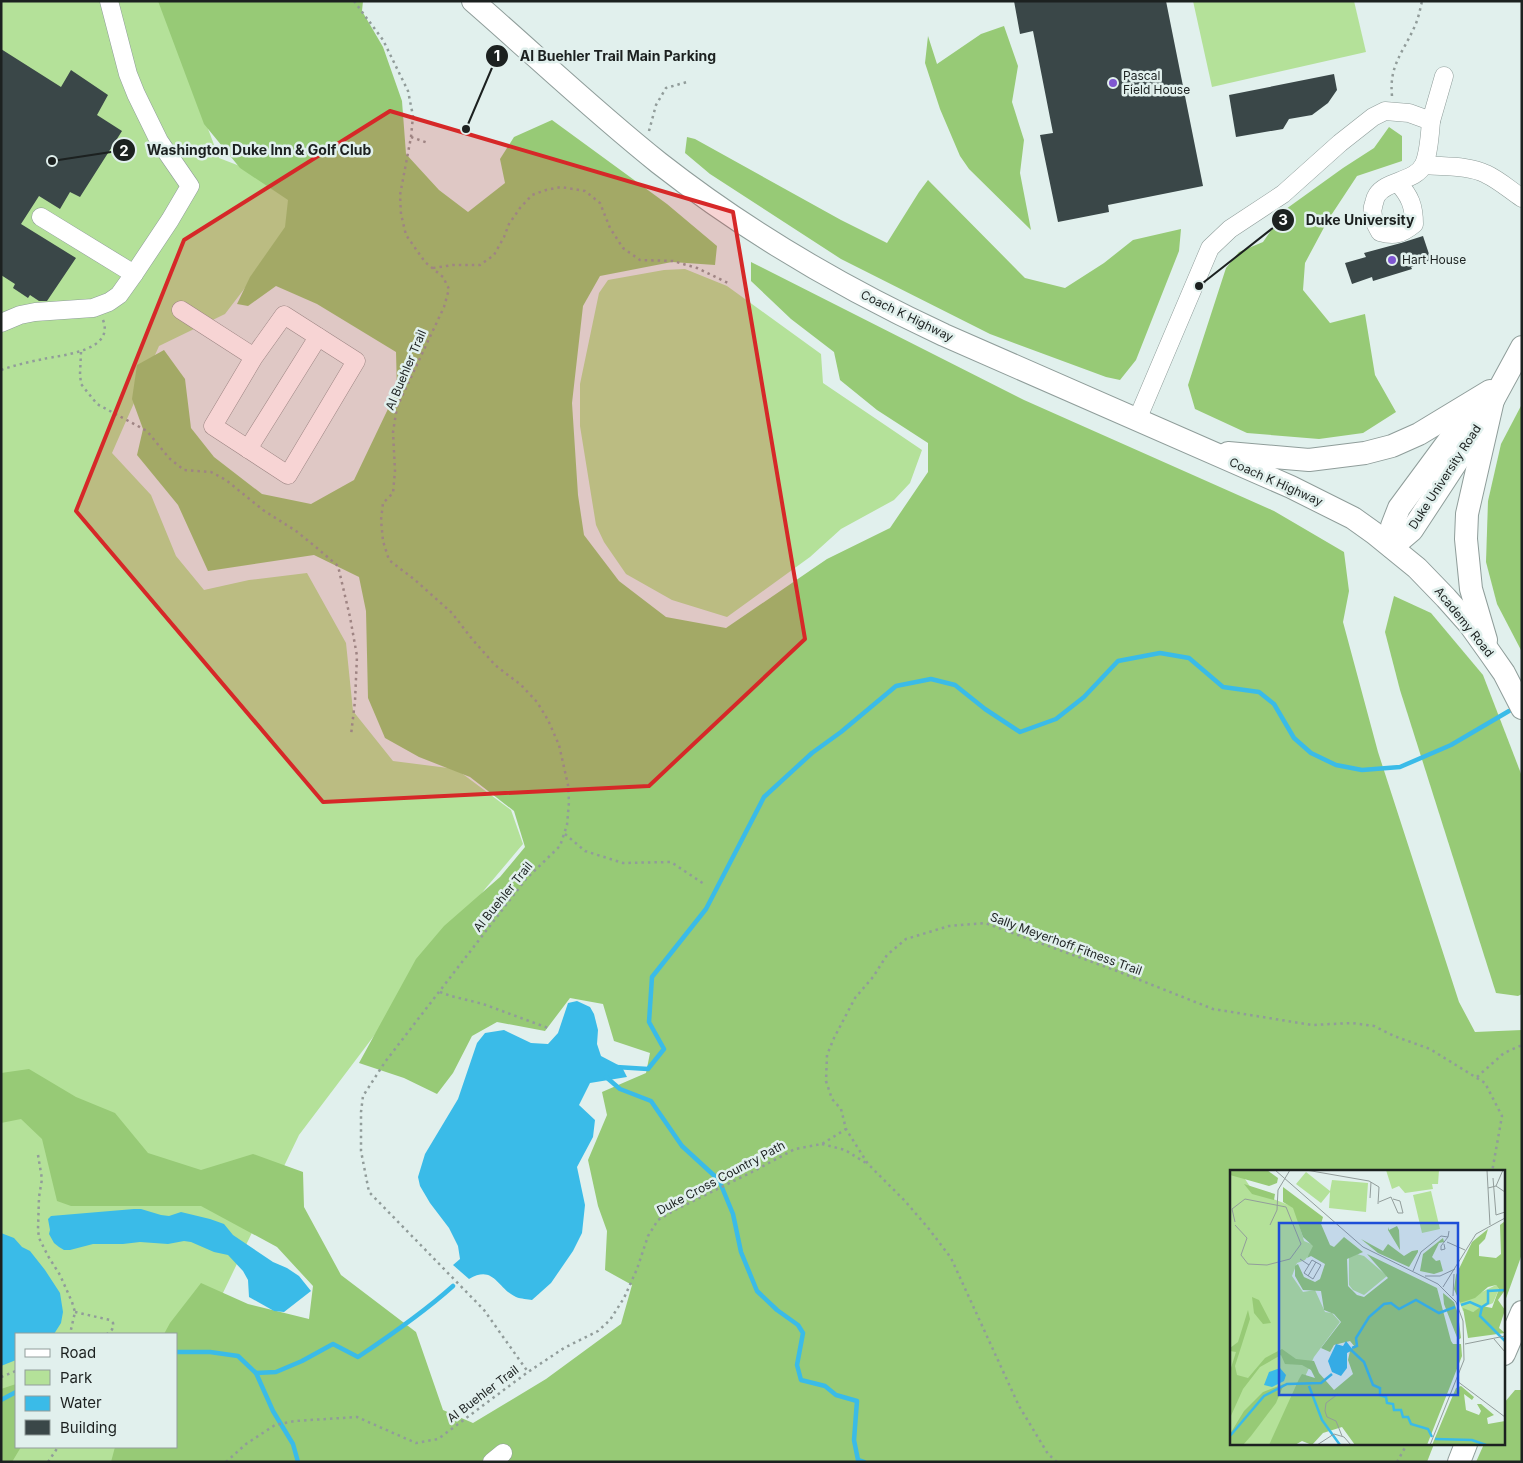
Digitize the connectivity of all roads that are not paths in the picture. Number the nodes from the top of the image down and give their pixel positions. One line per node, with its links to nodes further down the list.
1 (110, 1): 9 (lane)
2 (473, 1): 16 (main road, Coach K Highway)
3 (1444, 76): 4 (lane)
4 (1432, 121): 5 (lane); 16 (lane)
5 (1424, 165): 6 (lane); 7 (lane)
6 (1398, 182)
7 (1522, 198)
8 (41, 217): 9 (lane)
9 (134, 274): 11 (lane)
10 (181, 310): 14 (lane)
11 (1, 322)
12 (318, 337): 14 (lane); 17 (lane); 17 (lane)
13 (1522, 347): 15 (main road, Duke University Road)
14 (254, 357): 17 (lane)
15 (1496, 389): 18 (main road); 19 (main road, Duke University Road); 20 (main road)
16 (1137, 420): 18 (main road, Coach K Highway)
17 (248, 449)
18 (1208, 451): 19 (main road, Coach K Highway)
19 (1392, 547): 20 (main road, Academy Road)
20 (1490, 653): 21 (main road, Academy Road)
21 (1522, 708)
22 (1522, 1312): 23 (main road)
23 (1512, 1348)
24 (1465, 1446): 25 (main road)
25 (1459, 1462)

